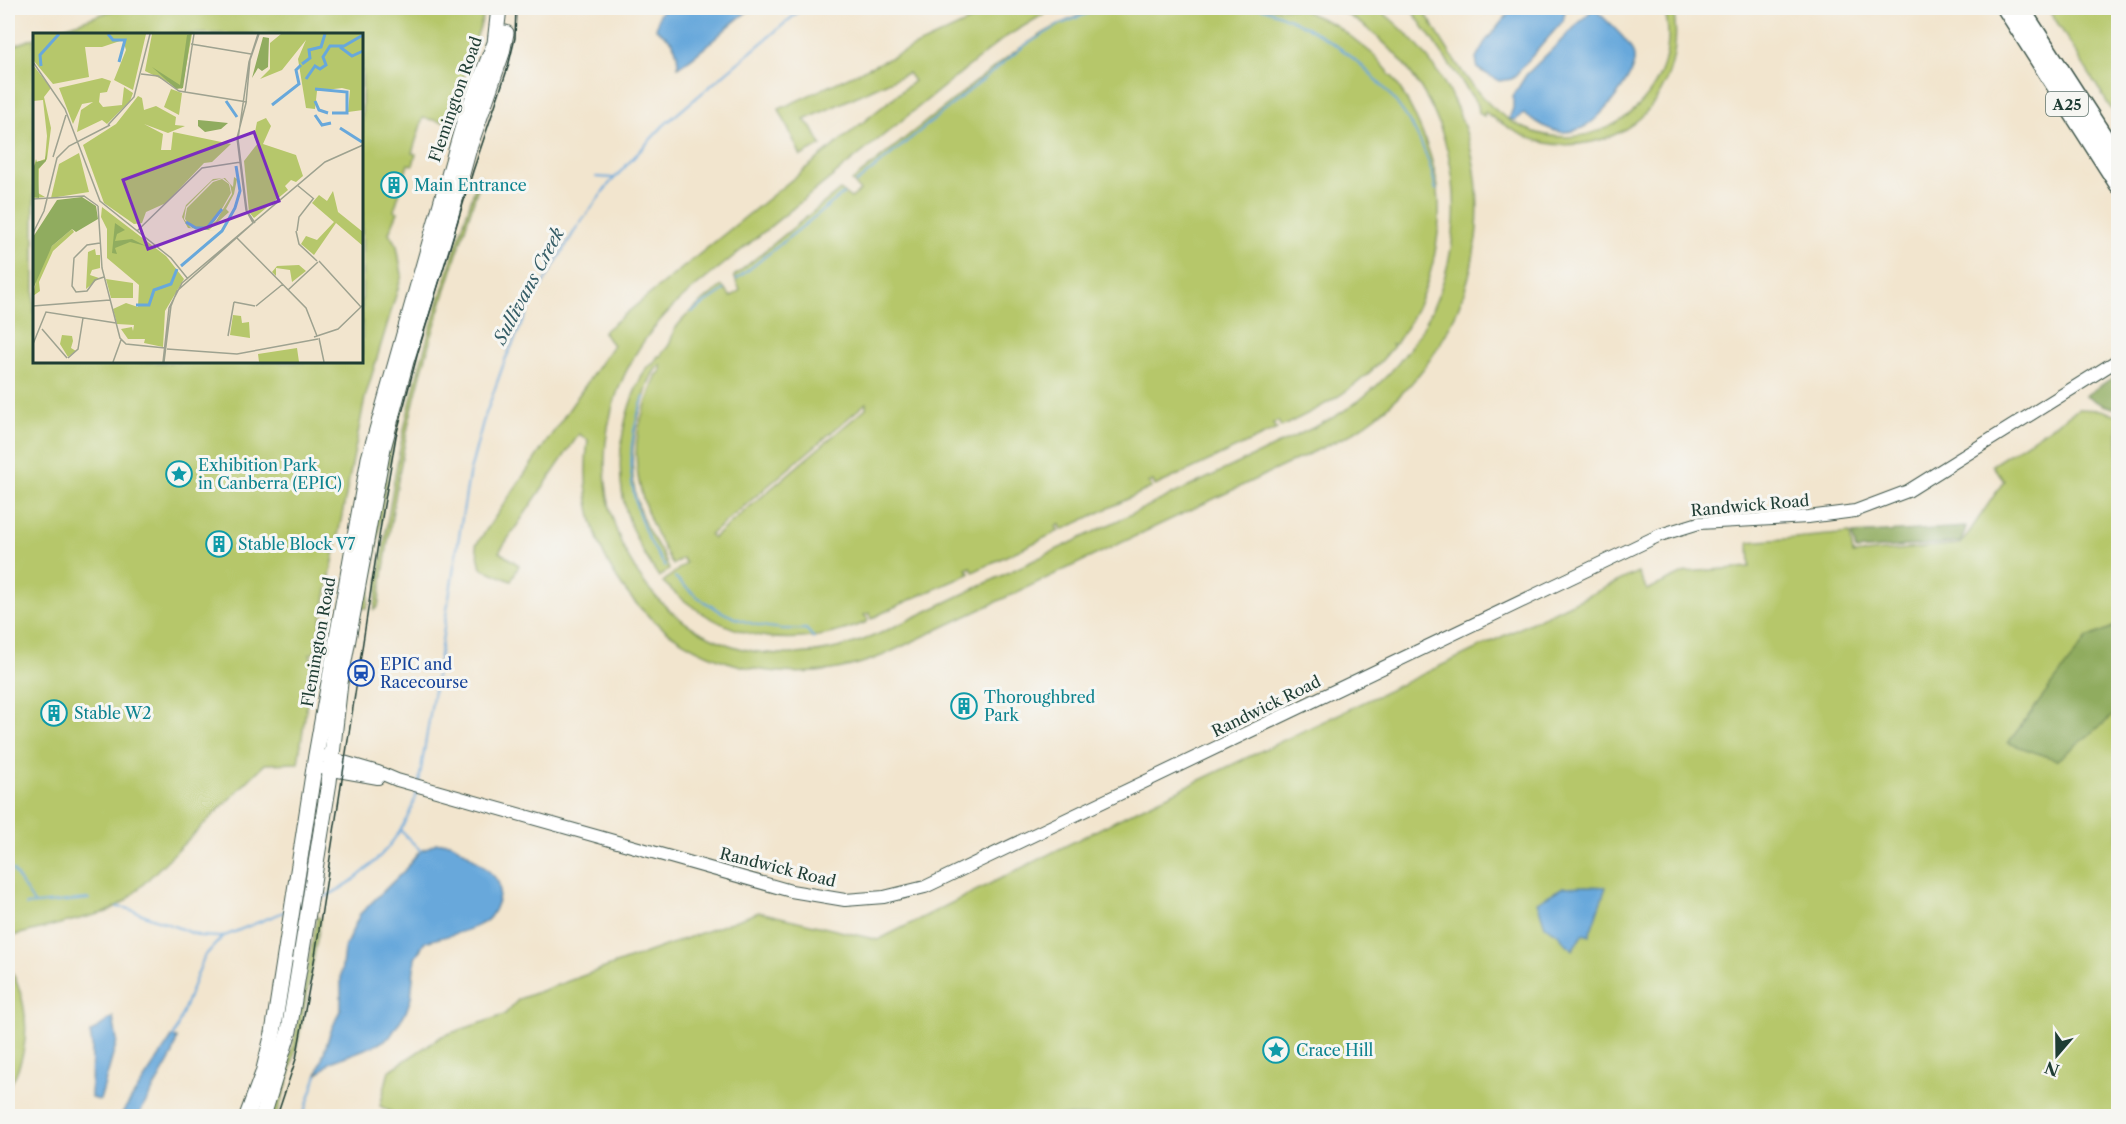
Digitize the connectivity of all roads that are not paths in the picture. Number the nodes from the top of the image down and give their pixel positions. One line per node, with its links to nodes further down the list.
1 (500, 8): 8 (main road, Flemington Road)
2 (508, 8): 8 (main road, Flemington Road)
3 (2005, 8): 6 (highway, A25)
4 (2022, 8): 5 (highway, A25)
5 (2118, 158)
6 (2118, 185)
7 (2118, 360): 10 (street, Randwick Road)
8 (361, 543): 9 (main road, Flemington Road); 10 (main road, Flemington Road)
9 (315, 761): 10 (street, Randwick Road); 11 (main road, Flemington Road)
10 (331, 764): 12 (main road, Flemington Road)
11 (247, 1116)
12 (263, 1116)

